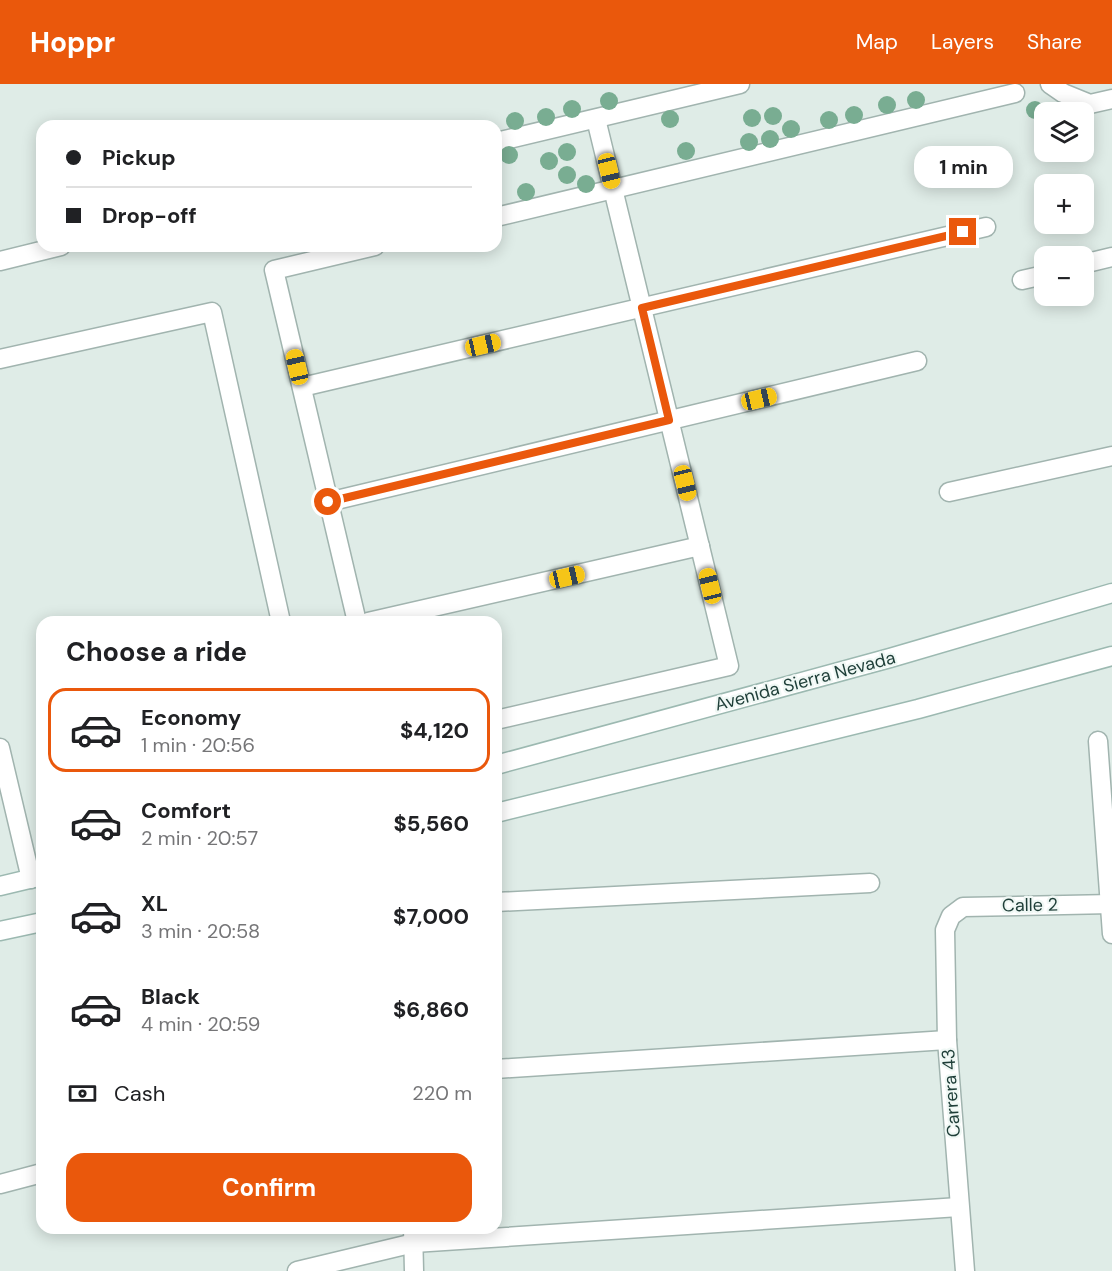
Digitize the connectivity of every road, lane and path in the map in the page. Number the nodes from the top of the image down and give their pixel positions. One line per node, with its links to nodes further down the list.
1 (732, 85): 5 (street)
2 (1060, 87): 4 (street)
3 (1015, 93): 7 (street)
4 (1112, 99)
5 (596, 119): 6 (street); 7 (street)
6 (502, 141)
7 (613, 189): 8 (street); 17 (street)
8 (502, 216)
9 (986, 227): 17 (street)
10 (37, 252): 13 (street)
11 (350, 252): 20 (street)
12 (1112, 257): 14 (street)
13 (0, 261)
14 (1094, 261)
15 (1034, 277): 16 (street)
16 (1022, 280)
17 (642, 308): 20 (street); 21 (street)
18 (0, 359): 27 (street)
19 (916, 361): 21 (street)
20 (302, 387): 24 (street)
21 (669, 420): 24 (street); 25 (street)
22 (1112, 456): 23 (street)
23 (949, 492)
24 (328, 502): 28 (street)
25 (700, 546): 29 (street); 31 (street)
26 (1112, 593): 34 (street, Avenida Sierra Nevada)
27 (280, 616)
28 (356, 616)
29 (394, 616)
30 (1112, 656): 35 (street)
31 (502, 719)
32 (1098, 741): 41 (street)
33 (0, 748): 36 (street)
34 (502, 763)
35 (502, 812)
36 (36, 874)
37 (36, 878): 39 (street)
38 (870, 883): 40 (street)
39 (0, 886)
40 (502, 902)
41 (1111, 904): 42 (street, Calle 2); 45 (street)
42 (951, 916): 46 (street, Carrera 43)
43 (36, 923): 44 (street)
44 (0, 932)
45 (1112, 934)
46 (947, 1040): 47 (street); 50 (street, Carrera 43)
47 (502, 1069)
48 (36, 1175): 49 (street)
49 (0, 1184)
50 (959, 1207): 51 (street); 56 (street, Carrera 43)
51 (502, 1231)
52 (451, 1234): 53 (street)
53 (413, 1236): 54 (street); 55 (street)
54 (297, 1271)
55 (414, 1271)
56 (965, 1271)

